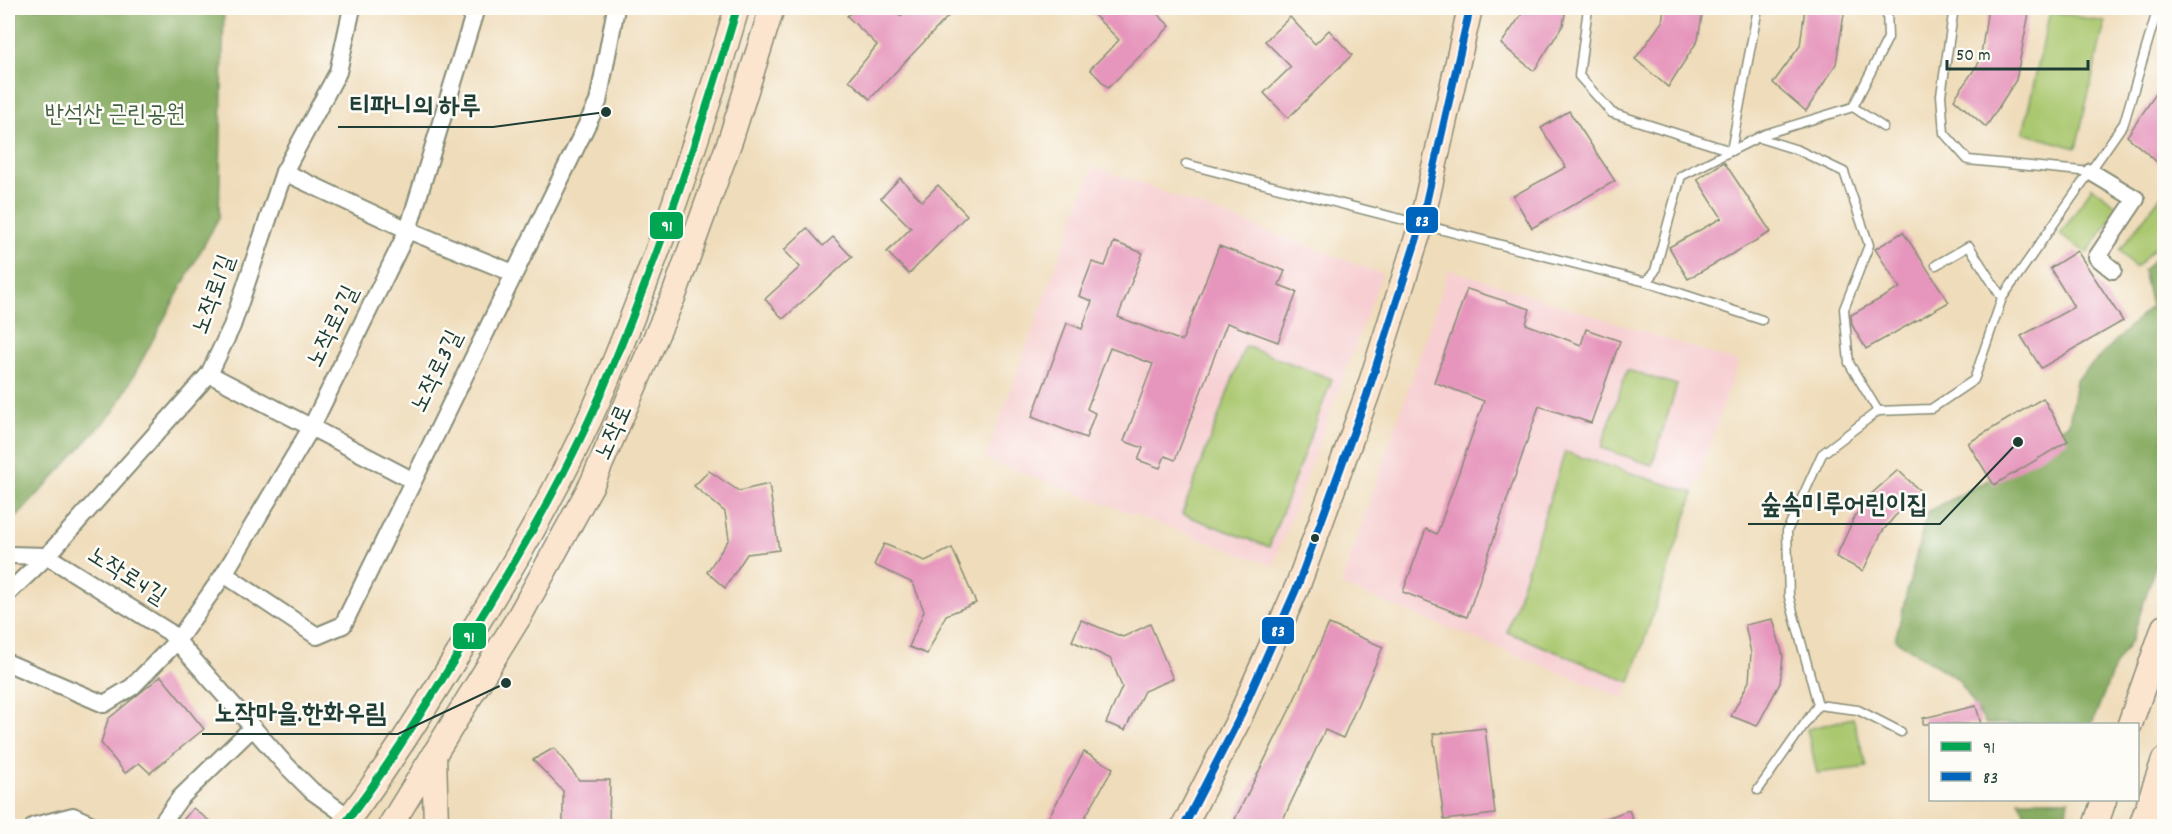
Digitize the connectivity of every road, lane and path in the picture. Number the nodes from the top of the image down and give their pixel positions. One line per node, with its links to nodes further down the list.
1 (352, 8): 17 (street, 노작로1길)
2 (476, 8): 20 (street, 노작로2길)
3 (616, 8): 23 (street, 노작로3길)
4 (737, 8): 42 (street, 노작로)
5 (772, 8): 43 (street, 노작로)
6 (1470, 8): 19 (street)
7 (1588, 8): 15 (lane)
8 (1758, 8): 15 (lane)
9 (1887, 8): 12 (lane)
10 (1954, 8): 18 (lane)
11 (2157, 10): 18 (lane)
12 (1853, 107): 13 (lane); 14 (lane)
13 (1883, 127)
14 (1759, 138): 15 (lane); 28 (lane)
15 (1731, 151): 24 (lane)
16 (1186, 164): 19 (lane)
17 (284, 172): 20 (street); 27 (street, 노작로1길)
18 (2091, 172): 22 (street); 25 (lane)
19 (1421, 225): 24 (lane); 53 (street)
20 (408, 230): 23 (street); 29 (street, 노작로2길)
21 (1936, 265): 25 (lane)
22 (2113, 270)
23 (513, 273): 30 (street, 노작로3길)
24 (1646, 282): 26 (lane)
25 (2002, 298): 28 (lane)
26 (1762, 320)
27 (209, 374): 29 (street); 32 (street, 노작로1길)
28 (1878, 411): 38 (lane)
29 (311, 428): 30 (street); 33 (street, 노작로2길)
30 (412, 480): 33 (street, 노작로3길)
31 (8, 555): 32 (street, 노작로4길)
32 (47, 556): 34 (street, 노작로4길); 36 (street, 노작로4길)
33 (224, 574): 36 (street, 노작로2길)
34 (8, 593)
35 (2164, 627): 39 (street)
36 (177, 641): 37 (street); 40 (street, 노작로4길)
37 (8, 663)
38 (1818, 705): 41 (lane); 45 (lane)
39 (2130, 723)
40 (252, 728): 47 (street, 노작로4길); 50 (street)
41 (1901, 732)
42 (407, 733): 43 (street); 47 (street, 노작로)
43 (434, 754): 51 (street, 노작로); 52 (street)
44 (2164, 760): 55 (street)
45 (1758, 790)
46 (2104, 801): 54 (street)
47 (352, 824)
48 (34, 826): 49 (street)
49 (95, 826)
50 (160, 826)
51 (390, 826)
52 (436, 826)
53 (1184, 826)
54 (2095, 826)
55 (2141, 826)

